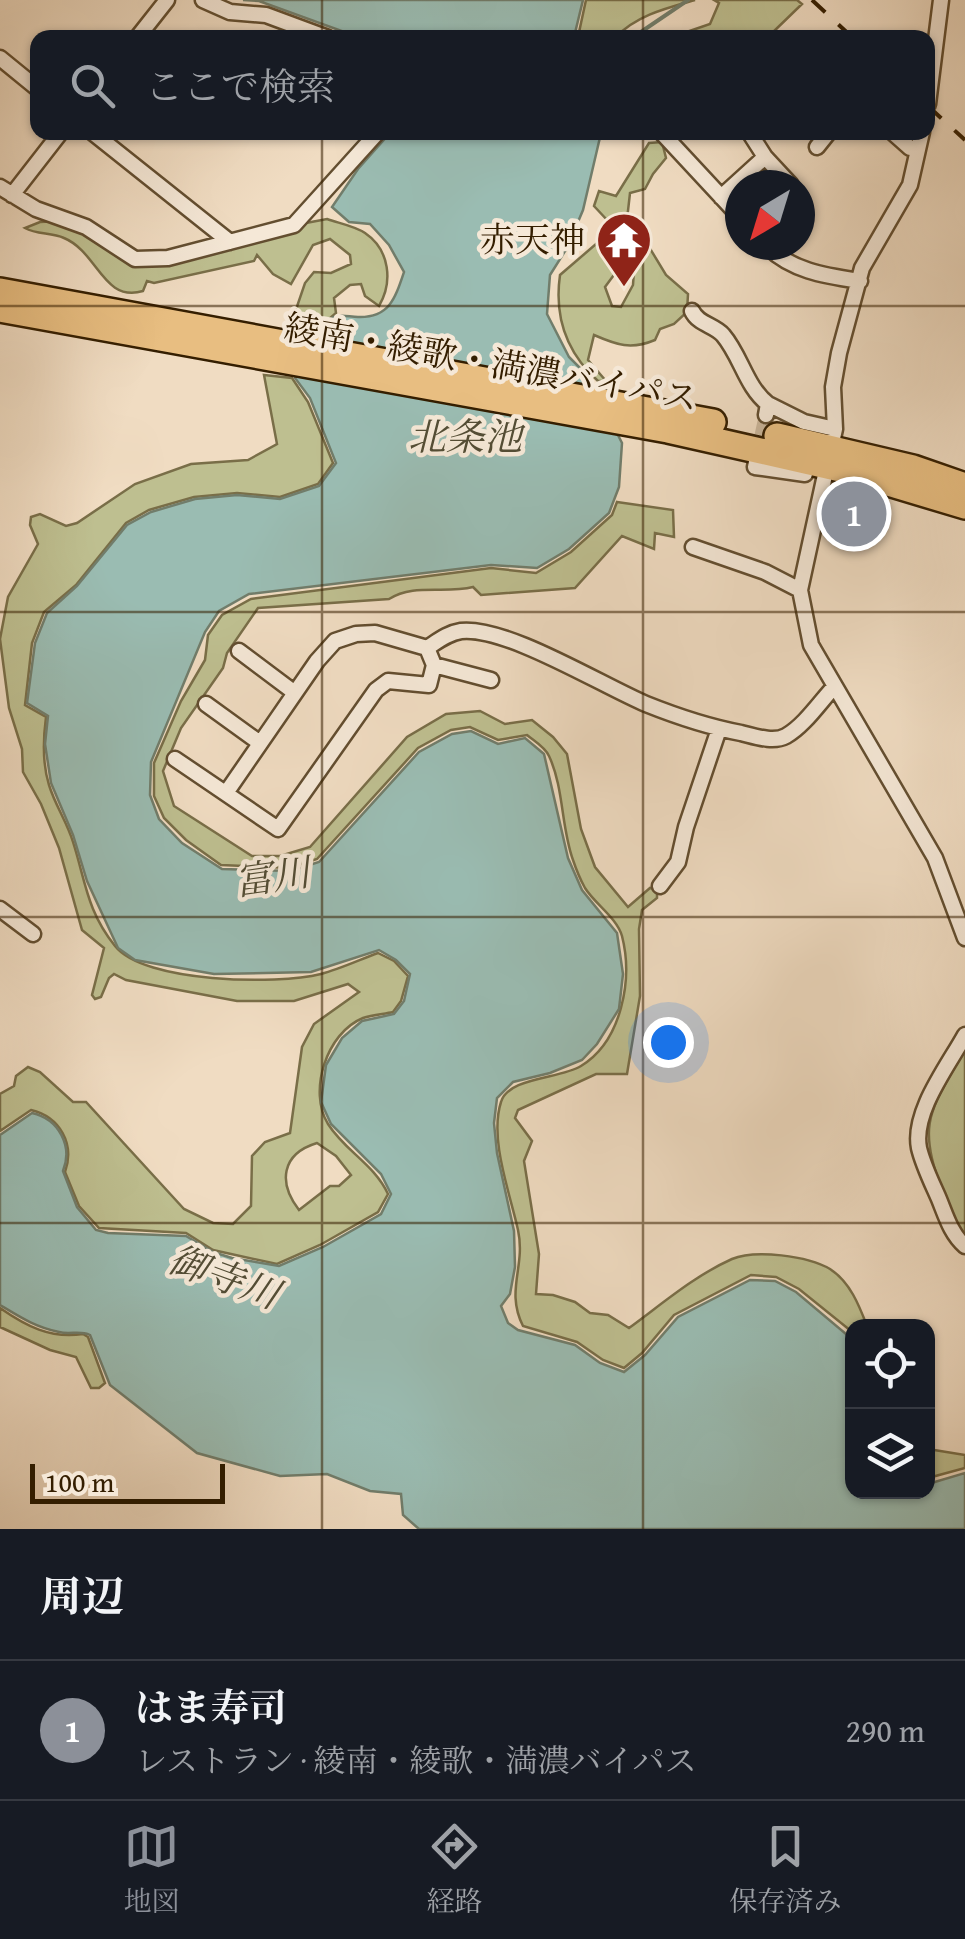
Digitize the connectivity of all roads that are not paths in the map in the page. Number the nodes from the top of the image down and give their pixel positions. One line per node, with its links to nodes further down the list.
1 (167, 0): 4 (street)
2 (203, 0): 5 (street)
3 (941, 0): 6 (street)
4 (143, 30)
5 (306, 30)
6 (935, 48)
7 (0, 58): 8 (street)
8 (30, 82)
9 (54, 140): 21 (street)
10 (102, 140): 24 (street)
11 (371, 140): 24 (street)
12 (669, 140): 22 (street)
13 (754, 140): 19 (street)
14 (823, 140): 17 (street)
15 (901, 140): 18 (street)
16 (920, 140): 26 (street)
17 (817, 147)
18 (910, 148)
19 (765, 157): 20 (street); 22 (street)
20 (778, 170)
21 (6, 191): 24 (street)
22 (722, 197): 23 (street)
23 (725, 200)
24 (230, 242)
25 (787, 260): 26 (street)
26 (860, 280): 31 (street)
27 (0, 291): 30 (highway, 綾南・綾歌・満濃バイパス)
28 (0, 310): 30 (highway, 綾南・綾歌・満濃バイパス)
29 (692, 311): 31 (street)
30 (266, 348): 31 (highway, 綾南・綾歌・満濃バイパス)
31 (830, 455): 32 (street); 33 (highway, 綾南・綾歌・満濃バイパス); 34 (highway, 綾南・綾歌・満濃バイパス); 36 (street)
32 (756, 462)
33 (965, 486)
34 (965, 506)
35 (693, 547): 36 (street)
36 (800, 590): 41 (street)
37 (427, 648): 39 (street); 42 (street); 44 (street)
38 (240, 651): 42 (street)
39 (434, 665): 40 (street); 47 (street)
40 (491, 680)
41 (834, 687): 44 (street); 51 (street)
42 (295, 693): 45 (street)
43 (206, 704): 45 (street)
44 (719, 729): 48 (street)
45 (260, 743): 47 (street)
46 (175, 758): 47 (street)
47 (226, 794)
48 (660, 886)
49 (0, 909): 50 (street)
50 (33, 934)
51 (965, 938)
52 (965, 1035): 53 (street)
53 (965, 1246)

